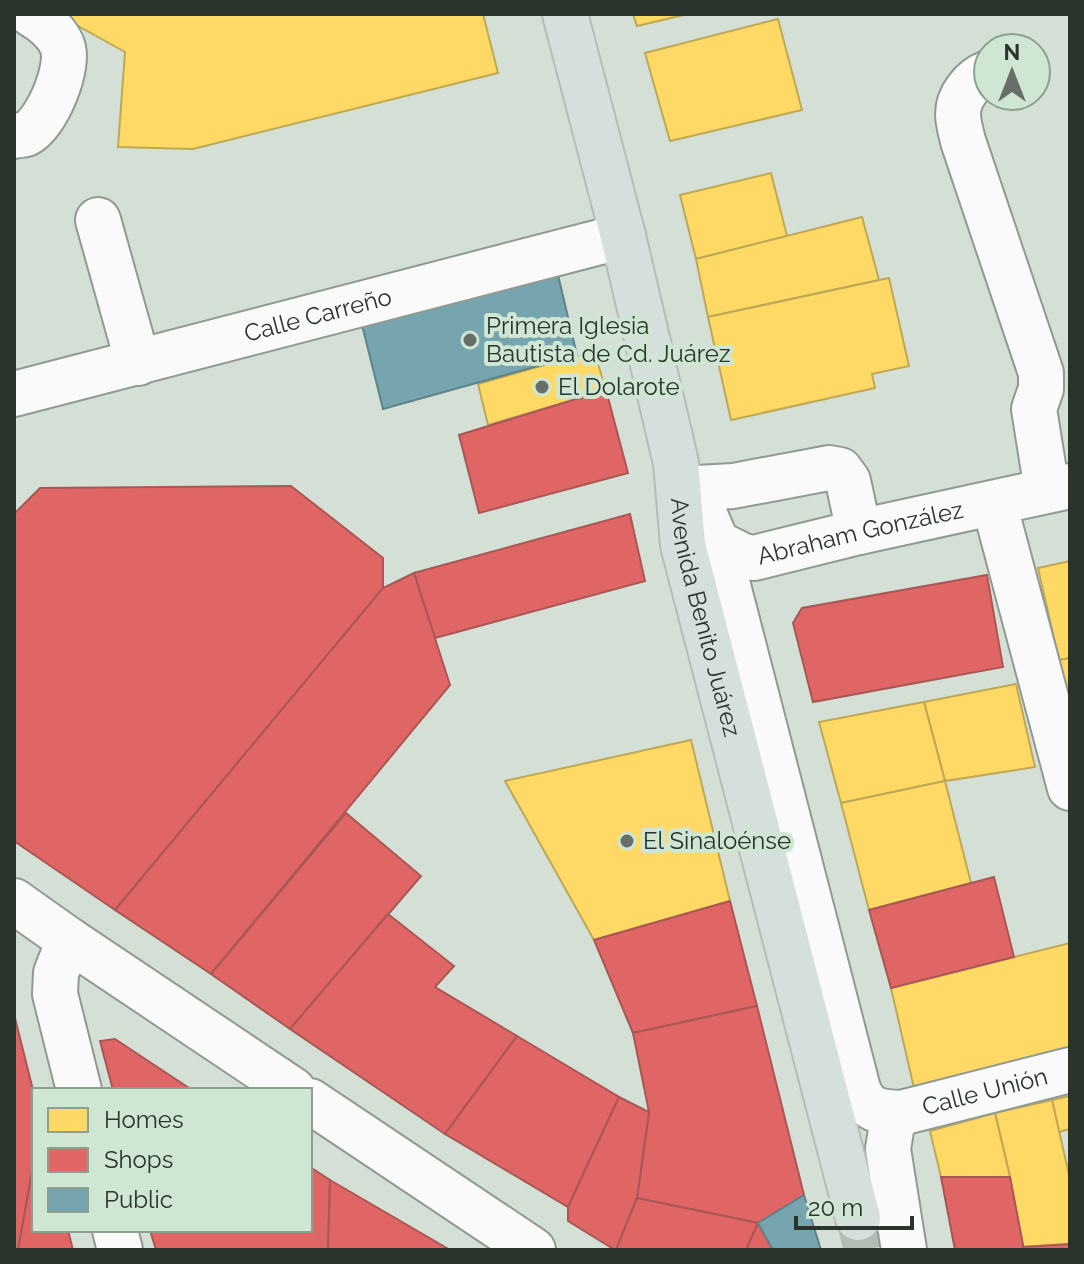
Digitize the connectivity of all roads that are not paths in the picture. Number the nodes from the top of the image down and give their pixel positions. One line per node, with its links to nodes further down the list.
1 (31, 14): 4 (street)
2 (565, 14): 6 (main road, Avenida Benito Juárez)
3 (972, 83): 8 (street)
4 (14, 136)
5 (98, 220): 7 (street)
6 (623, 236): 7 (street, Calle Carreño); 11 (main road, Avenida Benito Juárez)
7 (138, 363): 9 (street, Calle Carreño)
8 (1055, 371): 10 (street)
9 (14, 394)
10 (1058, 488): 12 (street, Abraham González)
11 (680, 489): 13 (street); 14 (street); 23 (main road, Avenida Benito Juárez)
12 (994, 503): 13 (street, Abraham González); 15 (street)
13 (859, 532): 14 (street, Abraham González)
14 (717, 543): 22 (street)
15 (1070, 788)
16 (14, 901): 17 (street)
17 (69, 940): 19 (street); 20 (street)
18 (1070, 1070): 22 (street, Calle Unión)
19 (78, 1088)
20 (290, 1088)
21 (312, 1102): 24 (street)
22 (901, 1113): 25 (street)
23 (858, 1218)
24 (533, 1250)
25 (904, 1250)

